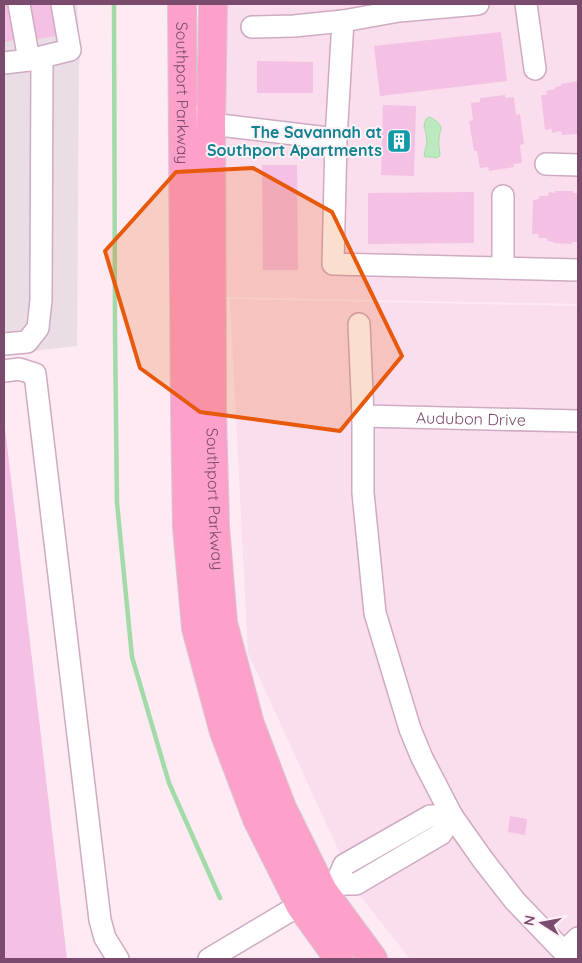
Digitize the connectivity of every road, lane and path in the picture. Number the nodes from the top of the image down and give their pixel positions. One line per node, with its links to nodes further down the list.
1 (19, 4): 10 (street)
2 (62, 4): 10 (street)
3 (182, 4): 27 (main road, Southport Parkway)
4 (195, 4): 13 (street)
5 (213, 4): 13 (main road, Southport Parkway)
6 (478, 4): 8 (street)
7 (526, 4): 12 (street)
8 (344, 21): 9 (street); 14 (street)
9 (252, 27)
10 (35, 58): 11 (street); 21 (street)
11 (4, 63)
12 (535, 69)
13 (211, 124): 14 (street); 26 (main road, Southport Parkway)
14 (336, 139): 18 (street)
15 (546, 164): 16 (street)
16 (578, 165)
17 (503, 196): 18 (street)
18 (503, 268): 19 (street)
19 (578, 270)
20 (360, 324): 23 (street)
21 (4, 344)
22 (4, 371): 29 (street)
23 (363, 416): 24 (street, Audubon Drive); 25 (street)
24 (578, 420)
25 (452, 816): 26 (street); 28 (street)
26 (330, 887): 27 (street); 32 (main road, Southport Parkway)
27 (300, 905): 30 (street); 31 (main road, Southport Parkway)
28 (571, 950)
29 (118, 959)
30 (209, 959)
31 (339, 959)
32 (373, 959)

